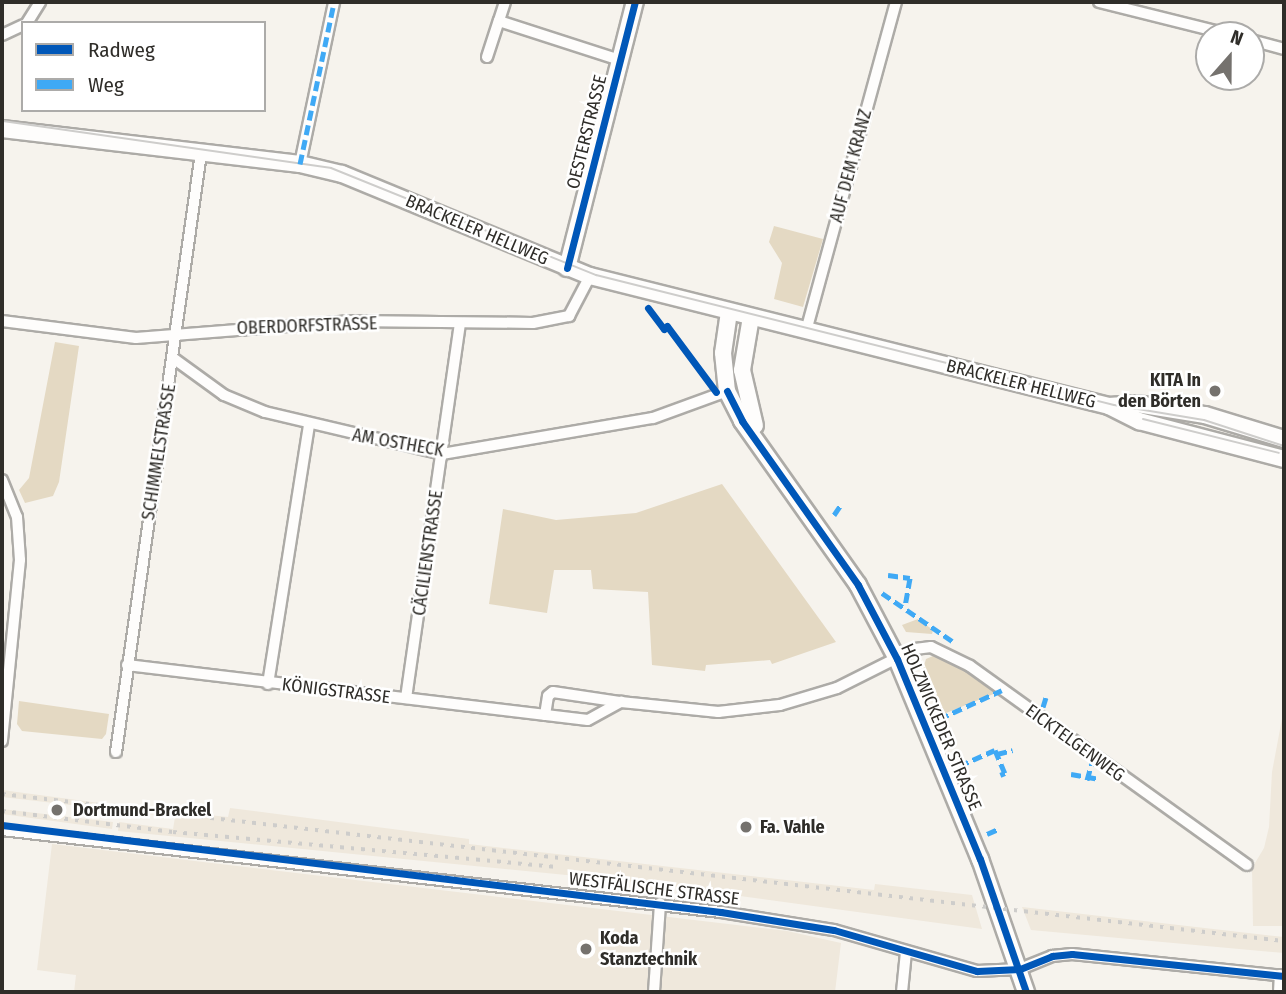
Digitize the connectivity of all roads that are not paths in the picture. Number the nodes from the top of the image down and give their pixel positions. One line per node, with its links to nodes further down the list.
1 (40, 2): 8 (street)
2 (334, 2): 18 (street)
3 (505, 2): 7 (street)
4 (635, 2): 15 (main road, OESTERSTRASSE)
5 (896, 2): 25 (street, AUF DEM KRANZ)
6 (1100, 2): 10 (street)
7 (499, 20): 14 (street); 15 (street)
8 (27, 21)
9 (21, 26): 11 (street)
10 (1195, 26)
11 (2, 35)
12 (1265, 44): 13 (street)
13 (1284, 49)
14 (487, 57)
15 (620, 60): 19 (main road, OESTERSTRASSE)
16 (2, 129): 17 (main road, BRACKELER HELLWEG)
17 (201, 153): 18 (main road, BRACKELER HELLWEG); 26 (street, SCHIMMELSTRASSE)
18 (300, 164): 19 (main road, BRACKELER HELLWEG)
19 (567, 268): 20 (main road, BRACKELER HELLWEG)
20 (590, 276): 21 (main road, BRACKELER HELLWEG); 24 (street, OBERDORFSTRASSE)
21 (729, 312): 22 (main road, BRACKELER HELLWEG); 28 (main road, HOLZWICKEDER STRASSE)
22 (751, 317): 25 (main road, BRACKELER HELLWEG); 33 (main road, HOLZWICKEDER STRASSE)
23 (2, 321): 26 (street, OBERDORFSTRASSE)
24 (460, 324): 26 (street, OBERDORFSTRASSE); 32 (street, CÄCILIENSTRASSE)
25 (806, 331): 29 (main road, BRACKELER HELLWEG)
26 (177, 333): 27 (street, SCHIMMELSTRASSE)
27 (173, 358): 30 (street, AM OSTHECK); 37 (street, SCHIMMELSTRASSE)
28 (722, 391): 32 (street, AM OSTHECK); 33 (main road, HOLZWICKEDER STRASSE)
29 (1109, 406): 31 (main road, BRACKELER HELLWEG); 34 (main road, BRACKELER HELLWEG)
30 (309, 425): 32 (street, AM OSTHECK); 38 (street)
31 (1284, 439)
32 (442, 454): 39 (street, CÄCILIENSTRASSE)
33 (769, 457): 36 (main road, HOLZWICKEDER STRASSE)
34 (1282, 457)
35 (2, 481): 42 (street)
36 (897, 659): 40 (street); 45 (street, EICKTELGENWEG); 48 (main road, HOLZWICKEDER STRASSE)
37 (127, 666): 38 (street, KÖNIGSTRASSE); 43 (street, SCHIMMELSTRASSE)
38 (268, 684): 39 (street, KÖNIGSTRASSE)
39 (406, 698): 41 (street, KÖNIGSTRASSE)
40 (621, 702): 41 (street, KÖNIGSTRASSE); 41 (street)
41 (545, 715)
42 (2, 741)
43 (116, 751)
44 (7, 829): 46 (street, WESTFÄLISCHE STRASSE)
45 (1247, 865)
46 (660, 903): 47 (street, WESTFÄLISCHE STRASSE); 50 (street)
47 (906, 952): 48 (street, WESTFÄLISCHE STRASSE); 51 (street)
48 (1020, 969): 49 (street, WESTFÄLISCHE STRASSE); 52 (main road, HOLZWICKEDER STRASSE)
49 (1282, 976): 53 (street)
50 (654, 992)
51 (902, 992)
52 (1026, 992)
53 (1279, 992)

